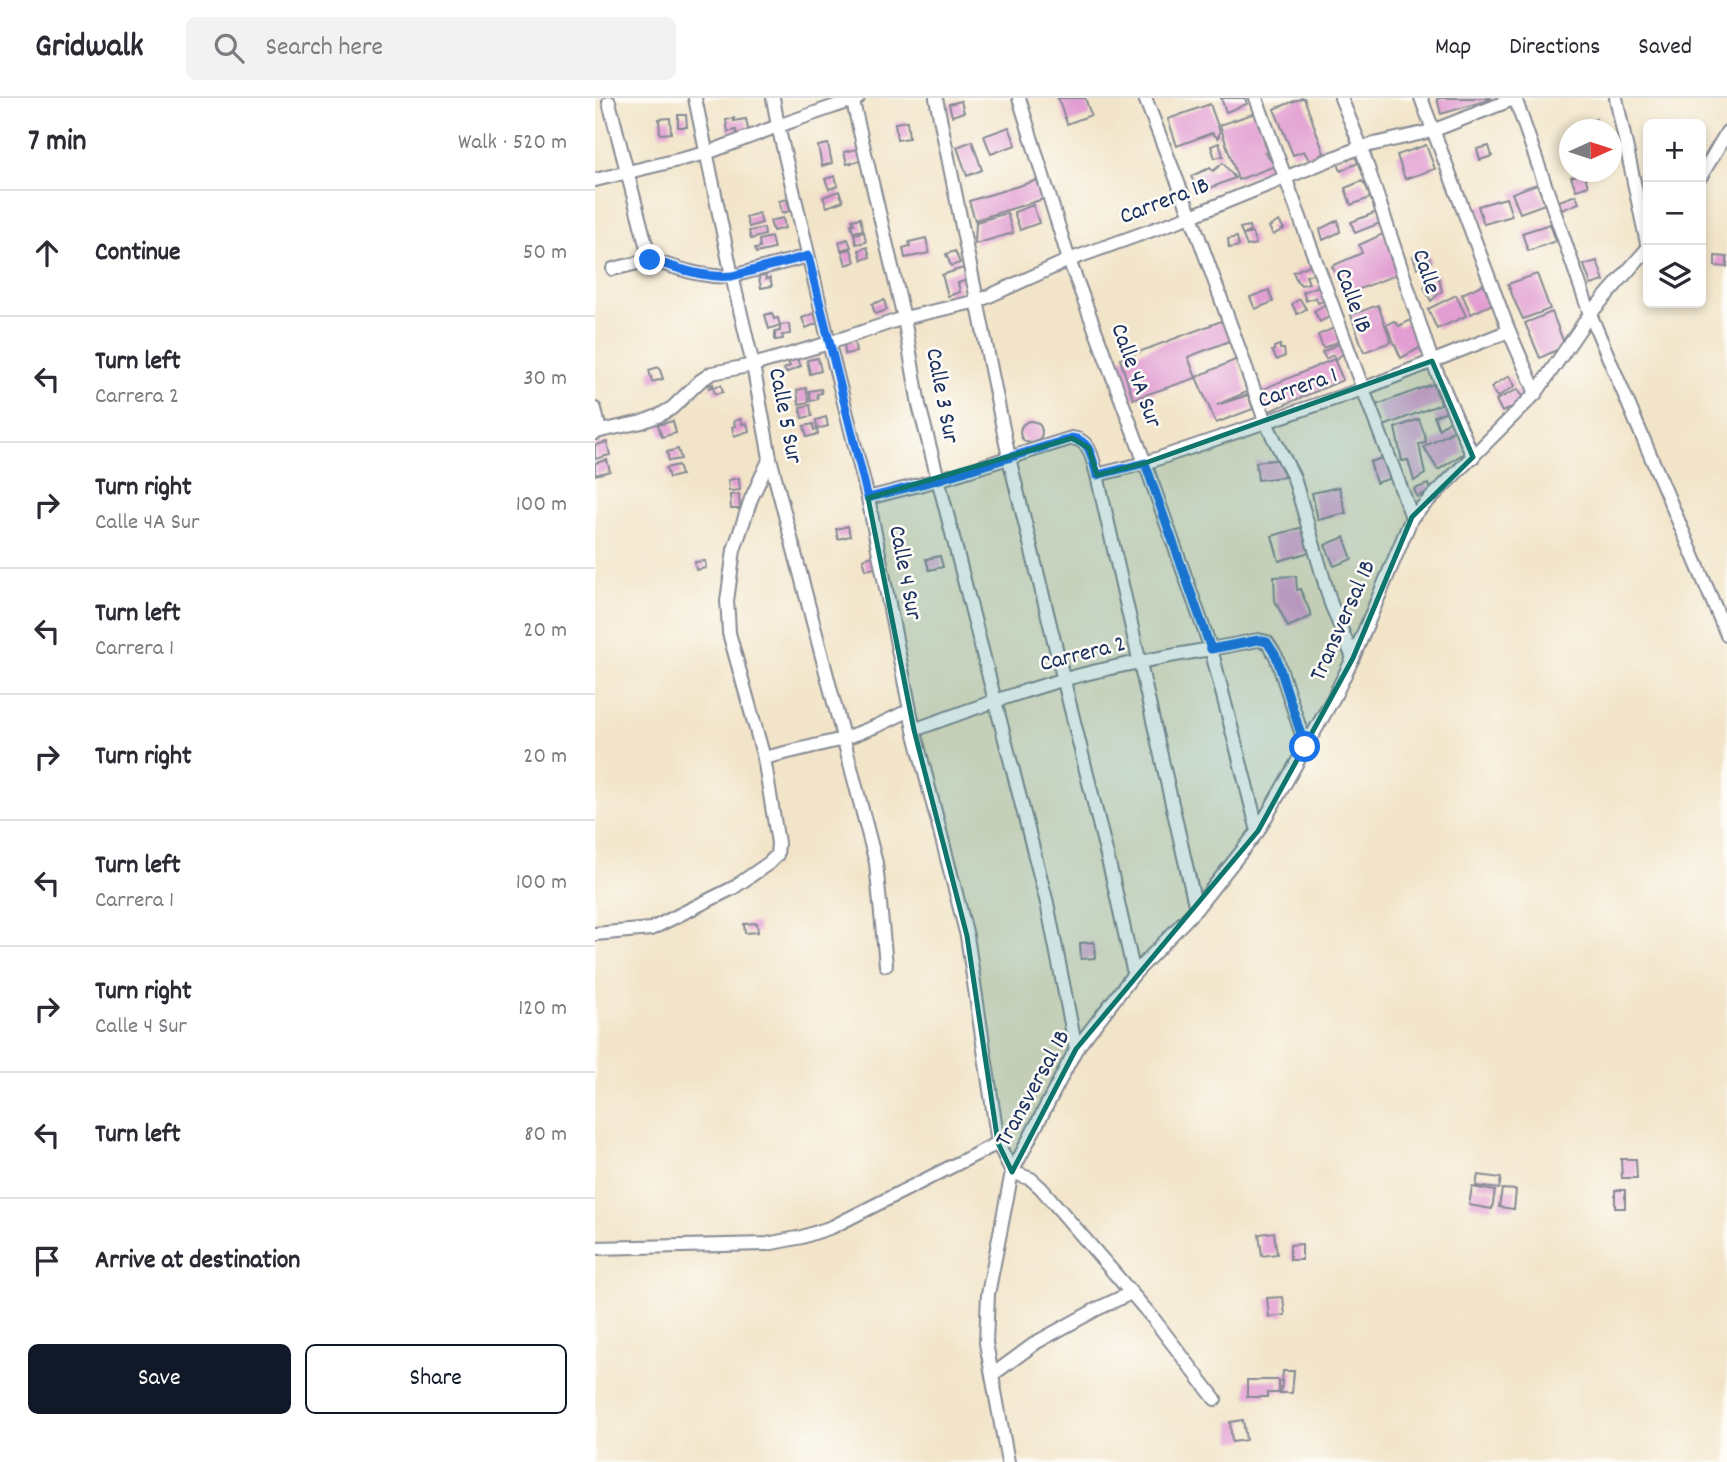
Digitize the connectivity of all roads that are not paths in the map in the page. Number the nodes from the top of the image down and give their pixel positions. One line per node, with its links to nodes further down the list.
1 (695, 98): 17 (street, Calle 5 Sur)
2 (773, 98): 13 (street, Calle 4 Sur)
3 (936, 98): 30 (street)
4 (1019, 98): 27 (street, Calle 4A Sur)
5 (1145, 98): 22 (street)
6 (1256, 98): 20 (street, Calle 1B)
7 (1341, 98): 16 (street, Calle)
8 (1421, 98): 14 (street)
9 (1515, 98): 14 (street, Carrera 1B); 31 (street)
10 (1616, 98): 23 (street)
11 (854, 99): 13 (street); 32 (street, Calle 3 Sur)
12 (609, 102): 19 (street)
13 (778, 126): 17 (street); 25 (street, Calle 4 Sur)
14 (1432, 131): 16 (street, Carrera 1B); 33 (street)
15 (1727, 132): 18 (street)
16 (1361, 147): 20 (street, Carrera 1B); 35 (street, Calle)
17 (707, 153): 19 (street); 29 (street, Calle 5 Sur)
18 (1706, 168)
19 (627, 173): 21 (street); 26 (street)
20 (1285, 177): 22 (street, Carrera 1B); 37 (street, Calle 1B)
21 (595, 180)
22 (1191, 216): 27 (street, Carrera 1B); 40 (street)
23 (1647, 245)
24 (1643, 254): 31 (street, Transversal 1B)
25 (808, 256): 29 (street); 34 (street, Calle 4 Sur)
26 (650, 260): 28 (street); 29 (street)
27 (1069, 260): 30 (street, Carrera 1B); 45 (street, Calle 4A Sur)
28 (613, 270)
29 (732, 276): 36 (street, Calle 5 Sur)
30 (978, 301): 32 (street, Carrera 1B); 44 (street)
31 (1590, 314): 38 (street, Transversal 1B); 50 (street)
32 (904, 318): 34 (street, Carrera 1B); 47 (street, Calle 3 Sur)
33 (1509, 331): 35 (street, Carrera 1); 38 (street)
34 (829, 343): 36 (street, Carrera 1B); 48 (street, Calle 4 Sur)
35 (1432, 361): 37 (street, Carrera 1); 42 (street, Calle)
36 (753, 365): 41 (street, Carrera 1B); 43 (street, Calle 5 Sur)
37 (1363, 389): 40 (street, Carrera 1); 49 (street, Calle 1B)
38 (1536, 393): 42 (street, Transversal 1B)
39 (595, 409): 41 (street)
40 (1266, 423): 45 (street, Carrera 1); 52 (street)
41 (598, 432)
42 (1473, 457): 49 (street, Transversal 1B)
43 (770, 458): 58 (street, Calle 5 Sur); 60 (street)
44 (1009, 458): 46 (street); 47 (street); 54 (street)
45 (1145, 463): 46 (street, Carrera 1); 51 (street, Calle 4A Sur)
46 (1097, 475): 53 (street)
47 (937, 480): 48 (street); 55 (street, Calle 3 Sur)
48 (868, 498): 56 (street, Calle 4 Sur)
49 (1412, 517): 52 (street, Transversal 1B)
50 (1727, 635)
51 (1211, 649): 53 (street, Carrera 2); 59 (street, Carrera 2); 61 (street, Calle 4A Sur)
52 (1353, 658): 59 (street, Transversal 1B)
53 (1139, 662): 54 (street, Carrera 2); 62 (street)
54 (1064, 680): 55 (street, Carrera 2); 65 (street)
55 (995, 701): 57 (street, Carrera 2); 66 (street, Calle 3 Sur)
56 (910, 710): 57 (street, Calle 4 Sur); 58 (street)
57 (914, 730): 67 (street, Calle 4 Sur)
58 (843, 739): 60 (street); 64 (street, Calle 5 Sur)
59 (1305, 747): 61 (street, Transversal 1B)
60 (764, 758): 63 (street)
61 (1258, 831): 62 (street, Transversal 1B)
62 (1196, 909): 65 (street, Transversal 1B)
63 (595, 934)
64 (886, 965)
65 (1134, 974): 66 (street, Transversal 1B)
66 (1076, 1049): 68 (street, Transversal 1B)
67 (998, 1143): 68 (street, Calle 4 Sur); 69 (street)
68 (1012, 1171): 70 (street); 71 (street, Transversal 1B)
69 (595, 1248)
70 (1131, 1293): 71 (street); 72 (street)
71 (992, 1375): 73 (street, Transversal 1B)
72 (1215, 1399)
73 (1008, 1462)

